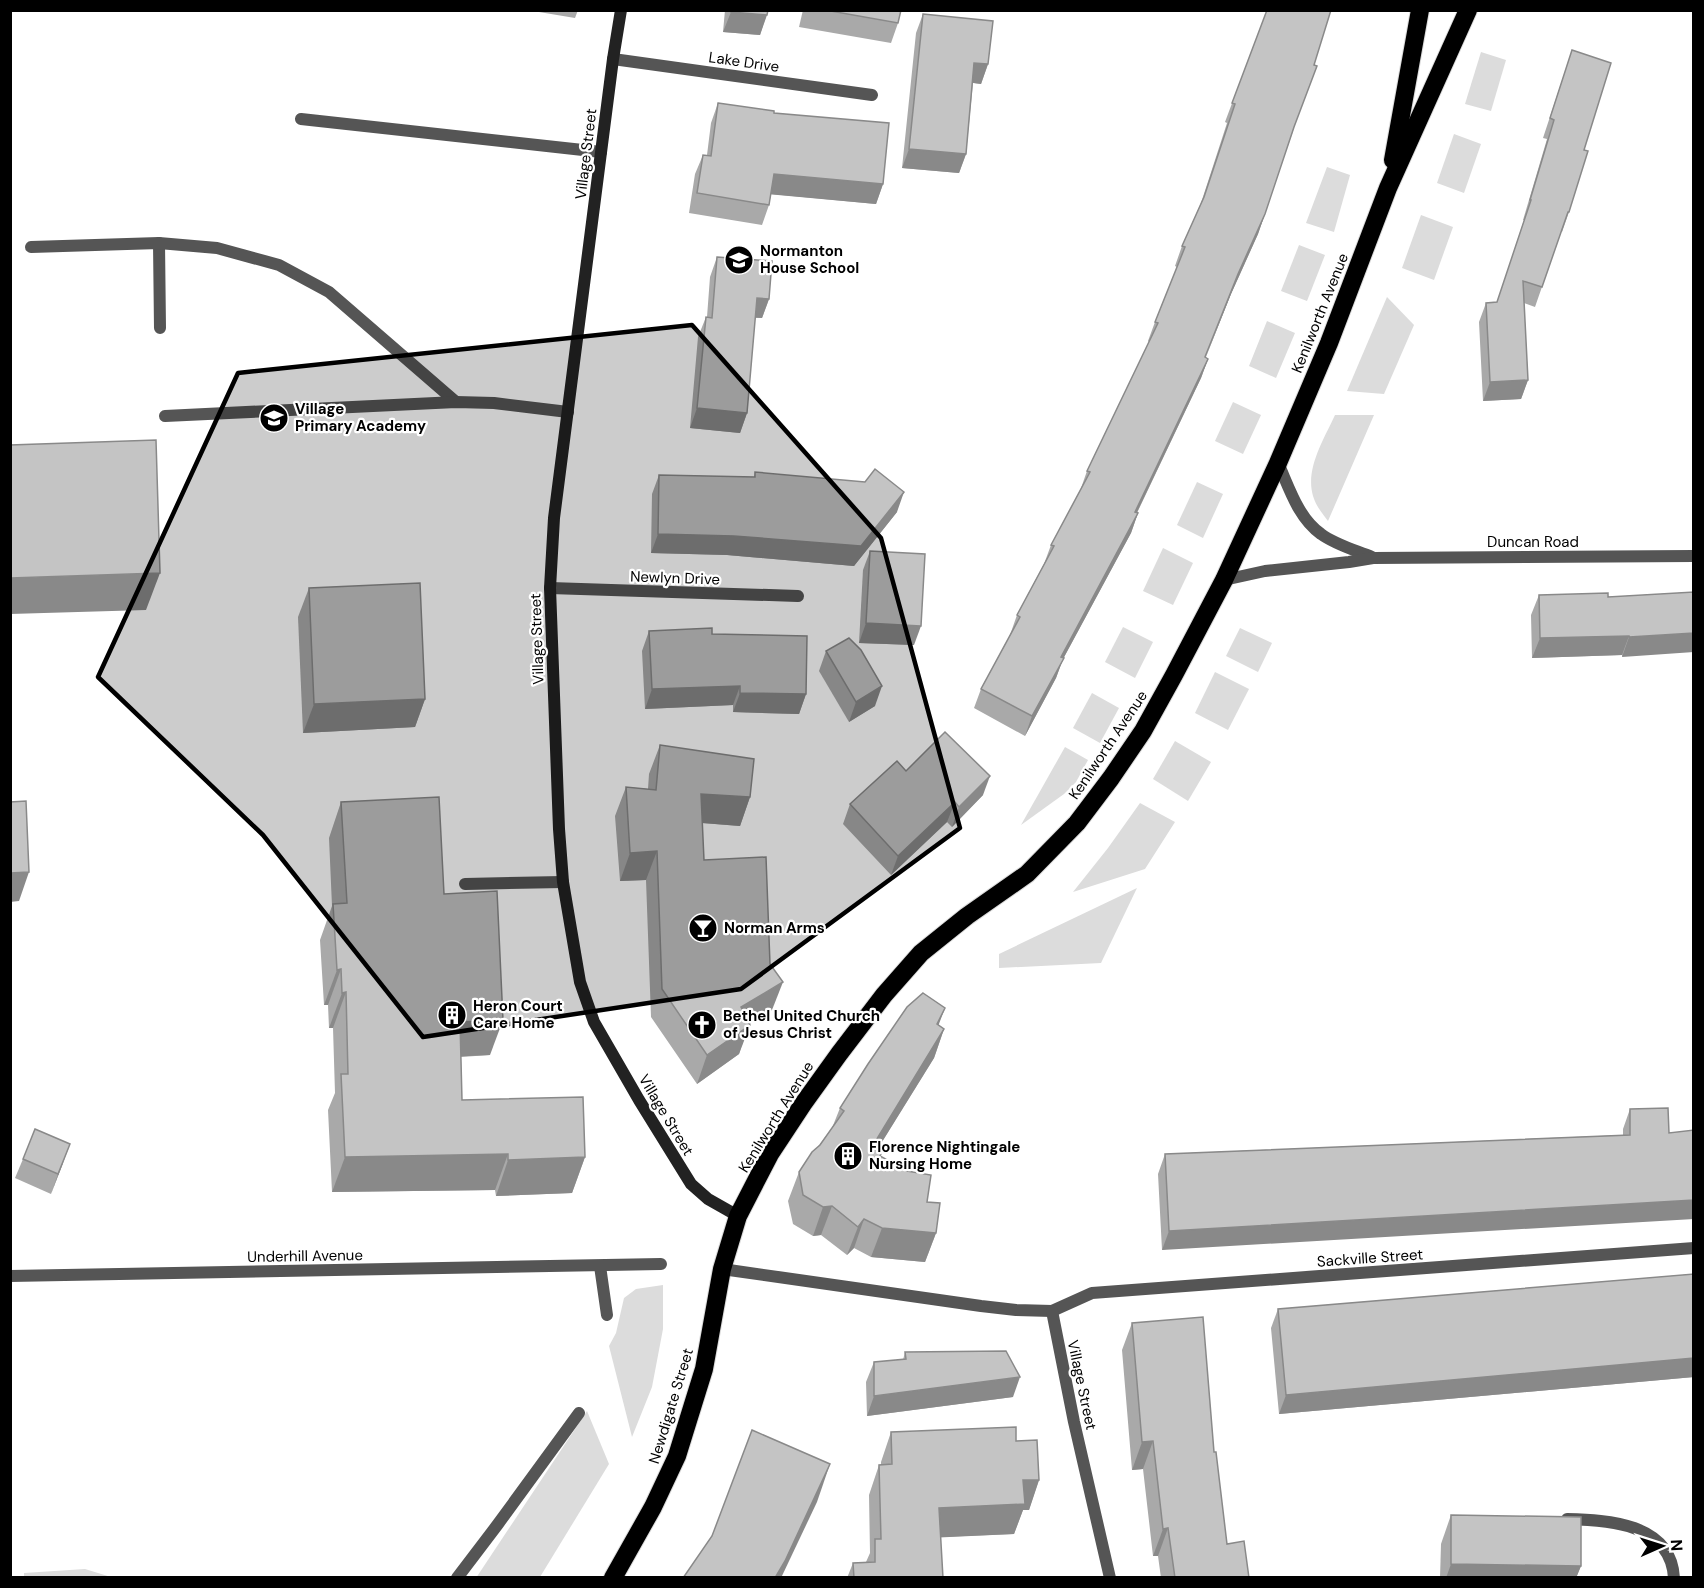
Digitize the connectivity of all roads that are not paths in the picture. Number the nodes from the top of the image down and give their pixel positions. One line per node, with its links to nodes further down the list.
1 (621, 10): 4 (street, Village Street)
2 (1420, 10): 8 (highway, Kenilworth Avenue)
3 (1468, 10): 8 (highway, Kenilworth Avenue)
4 (613, 59): 5 (street, Lake Drive); 7 (street, Village Street)
5 (872, 95)
6 (301, 119): 7 (street)
7 (601, 153): 13 (street, Village Street)
8 (1388, 188): 15 (highway, Kenilworth Avenue)
9 (159, 243): 10 (street); 11 (street); 12 (street)
10 (31, 247)
11 (160, 328)
12 (456, 402): 13 (street); 14 (street)
13 (568, 412): 19 (street, Village Street)
14 (165, 416)
15 (1278, 463): 17 (street, Duncan Road); 18 (highway, Kenilworth Avenue)
16 (1694, 556): 17 (street, Duncan Road)
17 (1373, 558): 18 (street, Duncan Road)
18 (1224, 580): 23 (highway, Kenilworth Avenue)
19 (550, 588): 20 (street, Newlyn Drive); 21 (street, Village Street)
20 (798, 596)
21 (563, 882): 22 (street); 23 (street, Village Street)
22 (465, 884)
23 (738, 1216): 27 (highway, Kenilworth Avenue)
24 (1694, 1248): 29 (street, Sackville Street)
25 (661, 1264): 26 (street, Underhill Avenue)
26 (600, 1266): 28 (street, Underhill Avenue); 30 (street)
27 (722, 1269): 29 (street); 34 (highway, Newdigate Street)
28 (10, 1276)
29 (1052, 1311): 35 (street, Village Street)
30 (607, 1315)
31 (579, 1413): 33 (street)
32 (1552, 1519): 36 (street)
33 (456, 1578)
34 (613, 1578)
35 (1110, 1578)
36 (1674, 1578)

